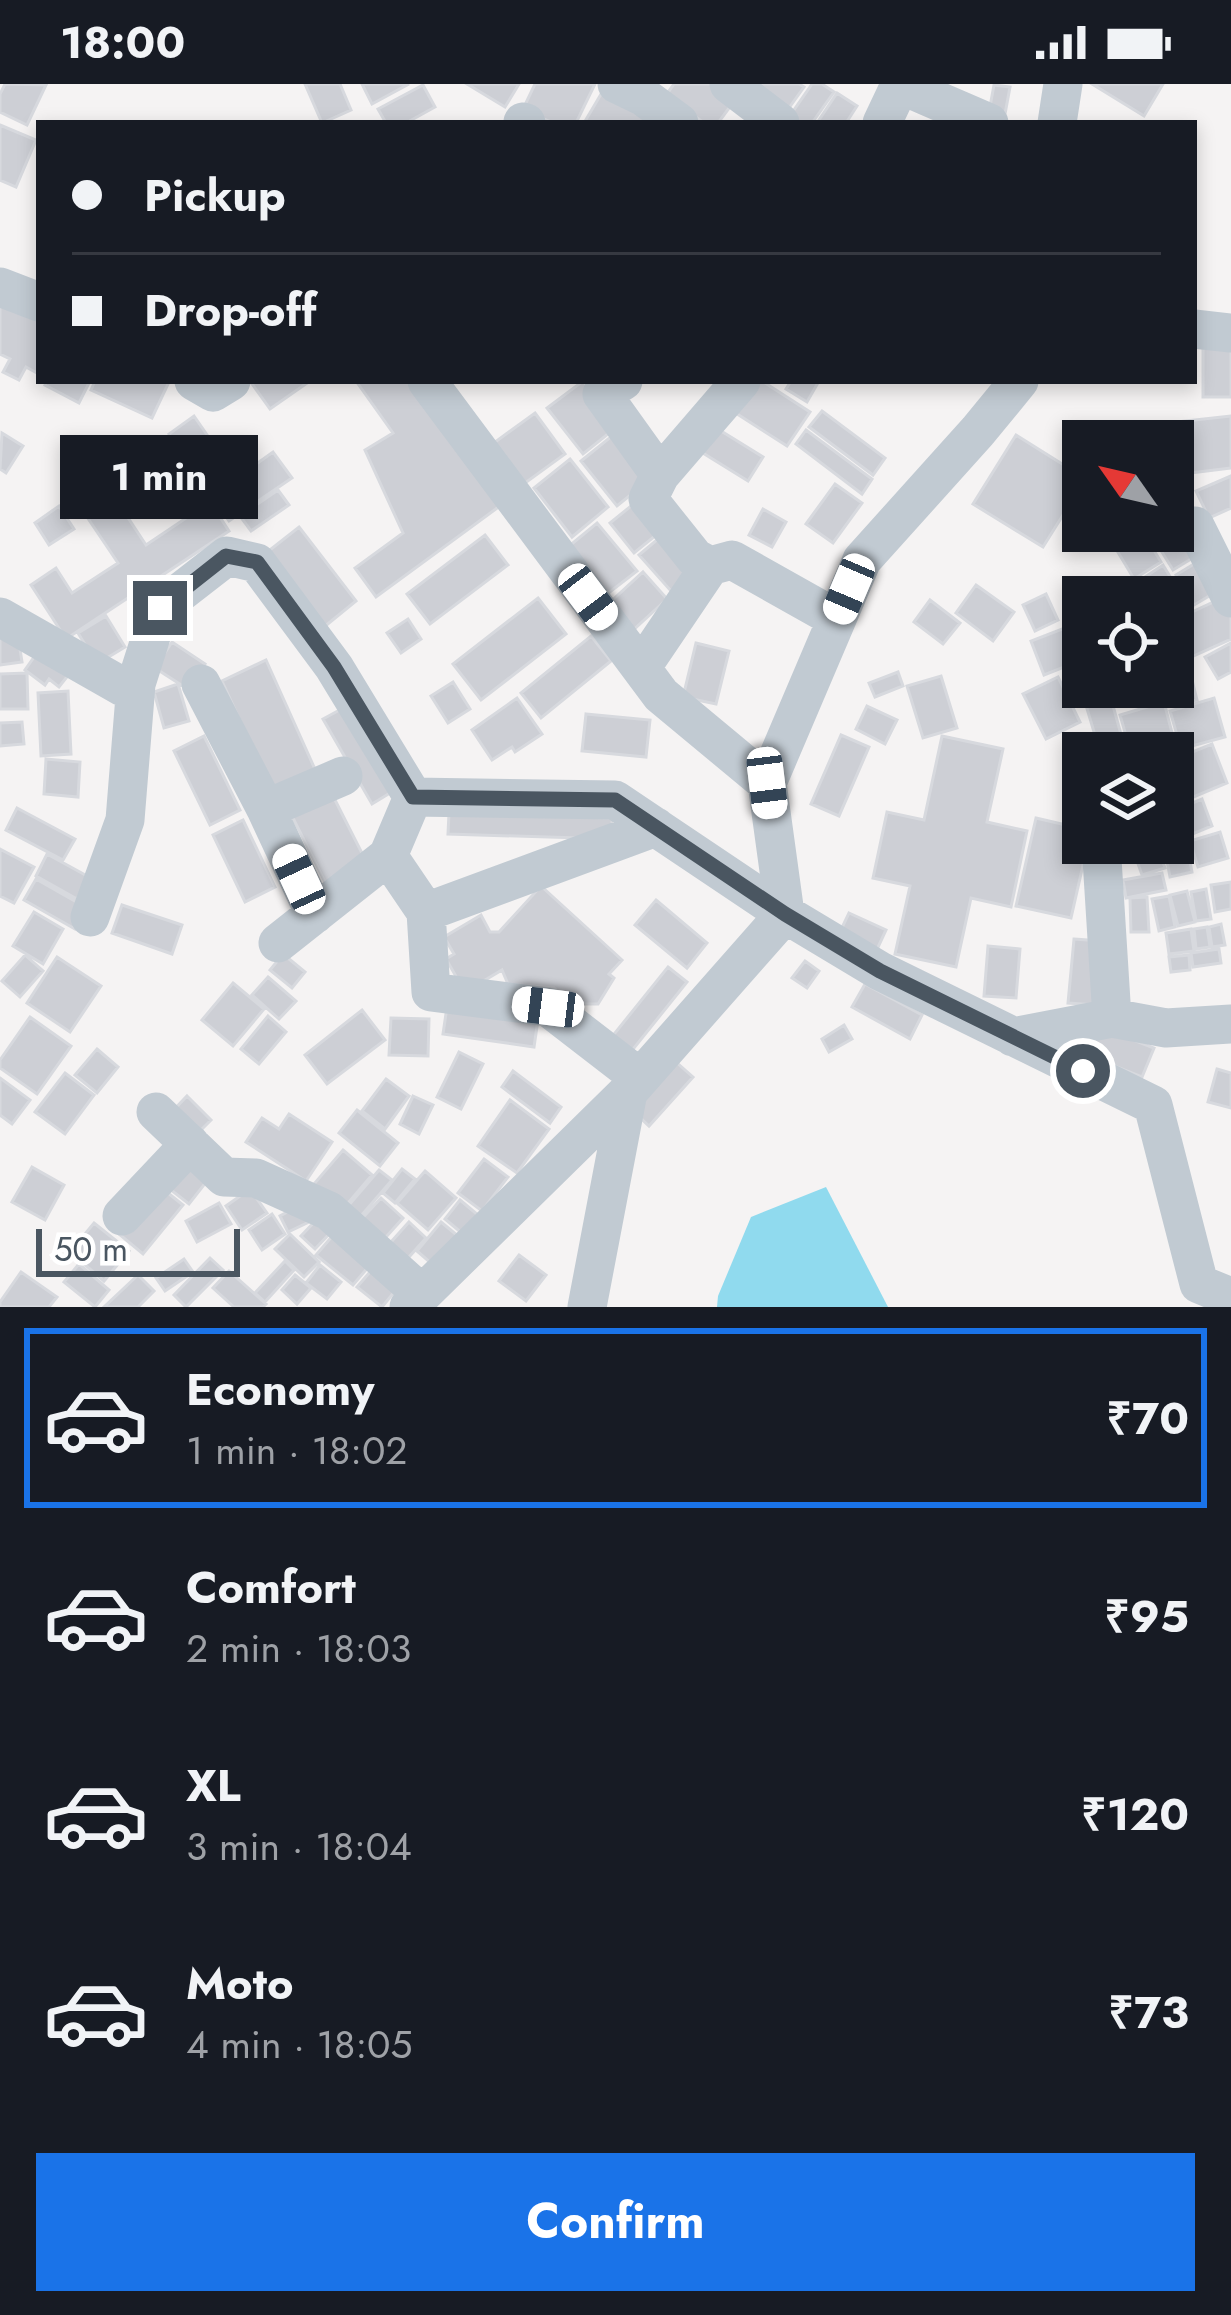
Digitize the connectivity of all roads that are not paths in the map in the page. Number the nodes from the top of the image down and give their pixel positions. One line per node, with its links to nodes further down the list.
1 (617, 84): 5 (street)
2 (729, 84): 6 (street)
3 (900, 84): 7 (street); 8 (street)
4 (1063, 84): 9 (street)
5 (676, 120)
6 (777, 120)
7 (883, 120)
8 (982, 120)
9 (1057, 120)
10 (0, 287): 11 (street)
11 (36, 301)
12 (1197, 329): 13 (street)
13 (1231, 333)
14 (199, 384): 15 (street)
15 (226, 384)
16 (429, 384): 26 (street)
17 (618, 384): 20 (street)
18 (738, 384): 20 (street)
19 (1017, 384): 25 (street)
20 (660, 475): 22 (street)
21 (1195, 526): 23 (street)
22 (710, 566): 25 (street); 26 (street)
23 (1231, 598)
24 (0, 616): 27 (street)
25 (836, 619): 30 (street)
26 (641, 668): 30 (street)
27 (136, 684): 31 (street); 39 (street)
28 (202, 684): 32 (street)
29 (343, 776): 32 (street)
30 (767, 783): 38 (street)
31 (413, 797): 33 (street); 34 (street)
32 (266, 809): 37 (street)
33 (656, 827): 36 (street); 38 (street)
34 (388, 856): 36 (street); 37 (street)
35 (1102, 864): 41 (street)
36 (426, 912): 44 (street)
37 (316, 914): 40 (street)
38 (785, 914): 43 (street); 44 (street)
39 (90, 917)
40 (278, 943)
41 (1112, 1018): 42 (street); 43 (street)
42 (1231, 1024)
43 (1013, 1037): 48 (street)
44 (634, 1085): 49 (street); 50 (street)
45 (156, 1112): 46 (street)
46 (190, 1144): 47 (street); 49 (street)
47 (122, 1216)
48 (1231, 1297)
49 (416, 1301)
50 (587, 1307)

